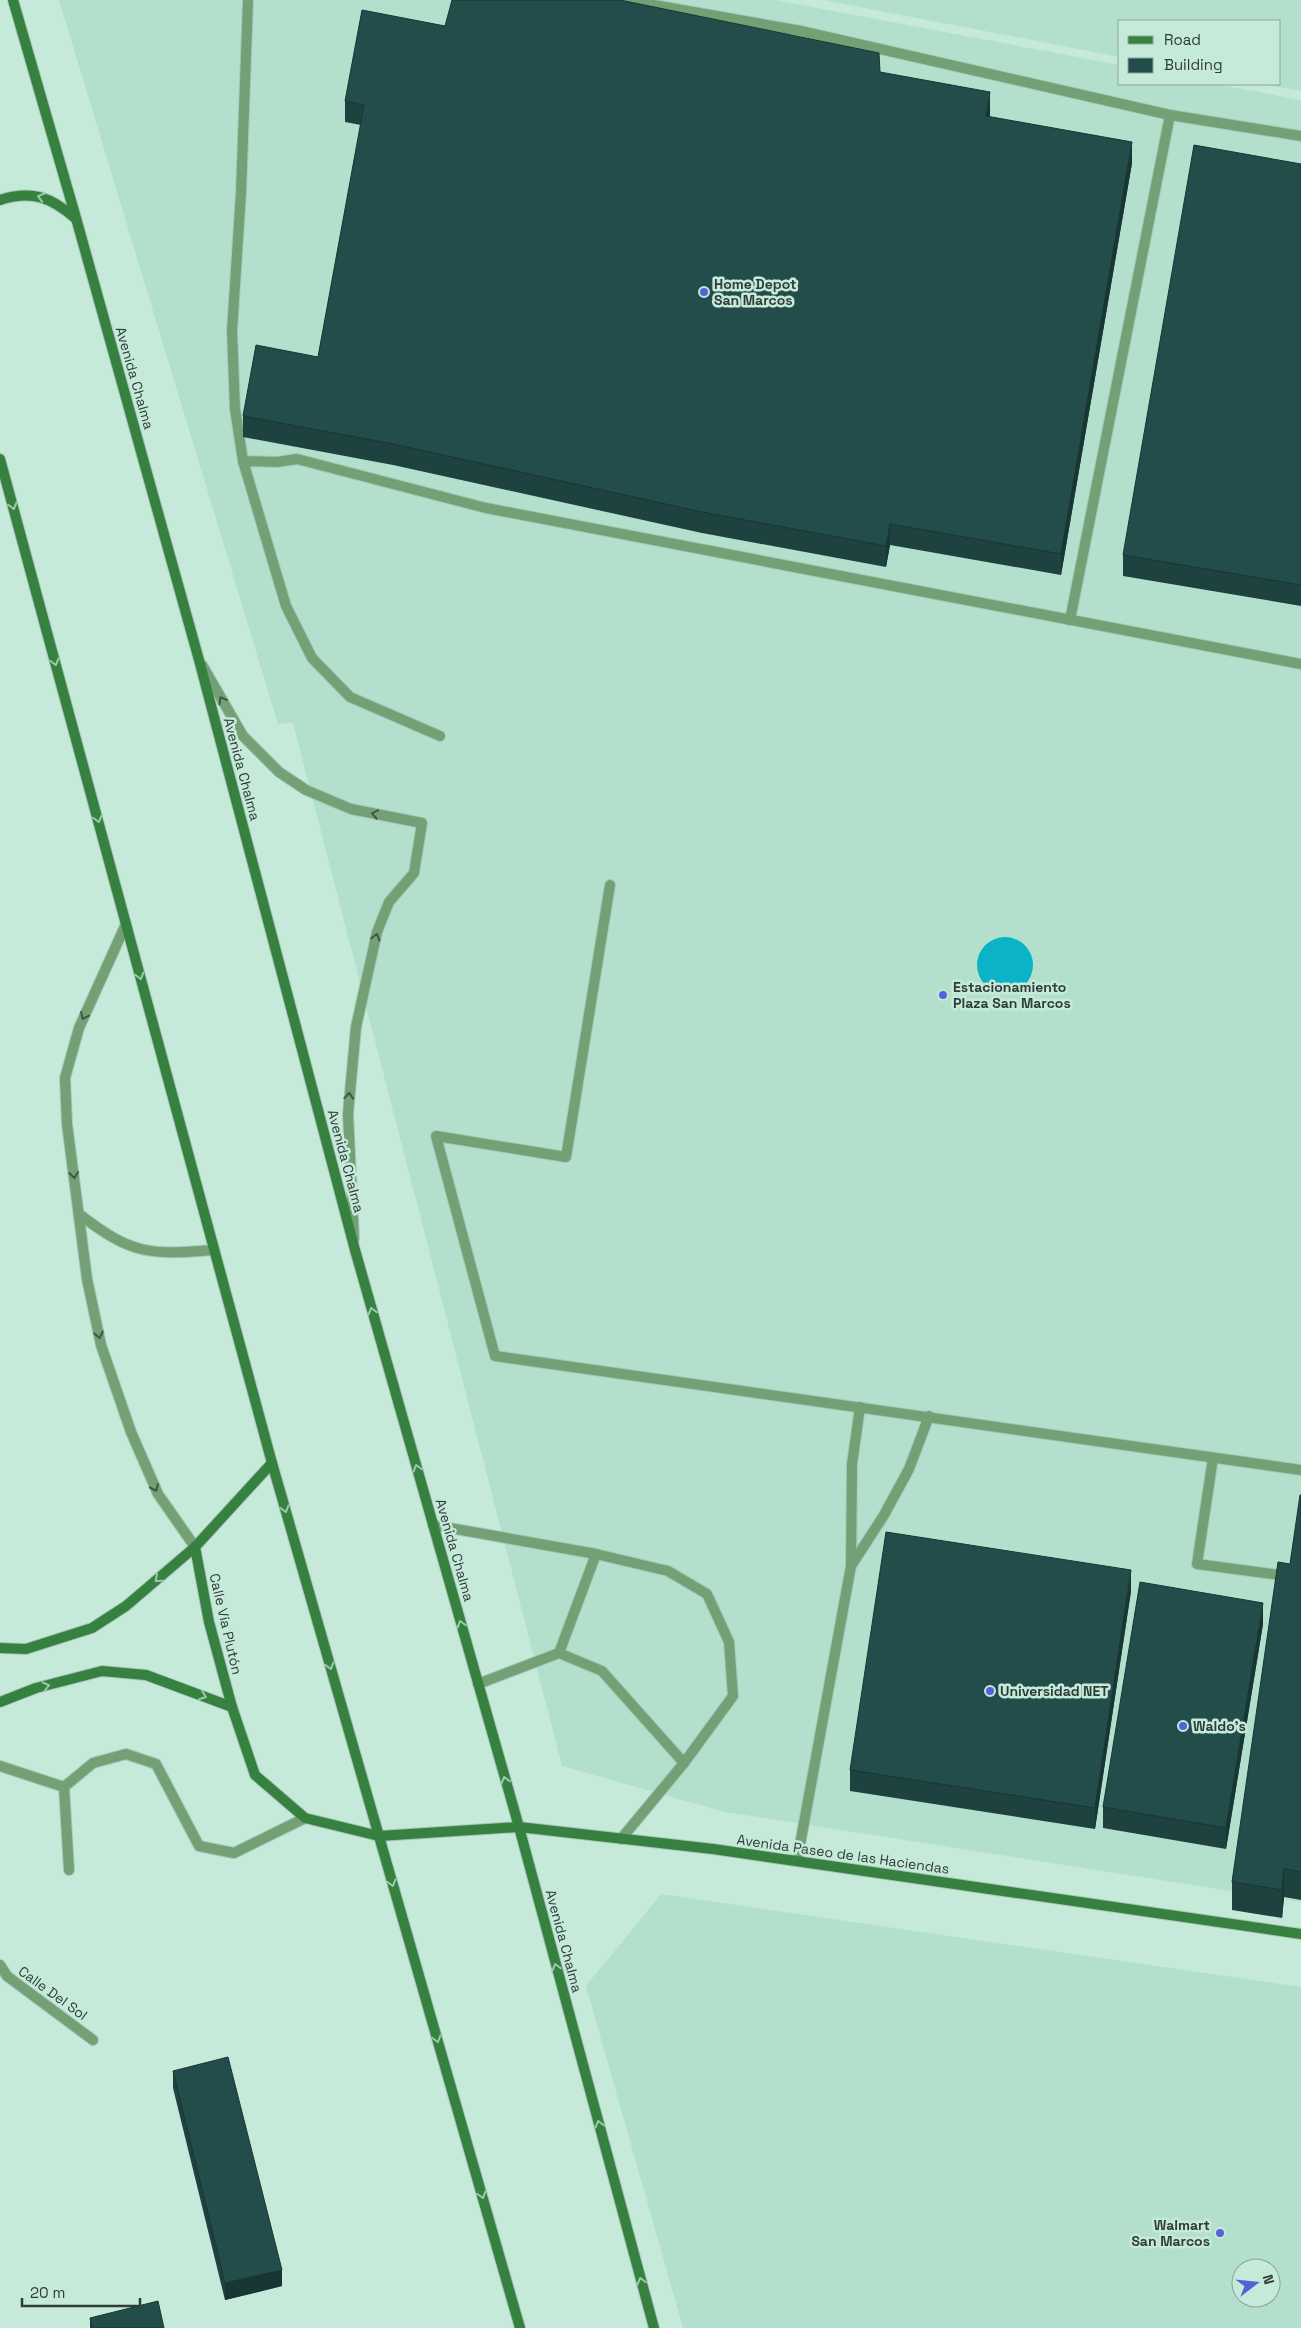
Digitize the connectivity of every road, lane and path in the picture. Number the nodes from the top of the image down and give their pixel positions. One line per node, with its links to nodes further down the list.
1 (13, 0): 7 (main road, Avenida Chalma)
2 (248, 0): 9 (street)
3 (626, 0): 4 (street)
4 (1170, 115): 5 (street); 10 (street)
5 (1301, 136)
6 (0, 200): 7 (main road, one-way to 6)
7 (76, 218): 11 (main road, Avenida Chalma)
8 (0, 459): 15 (main road, one-way to 15)
9 (242, 461): 10 (street); 13 (street)
10 (1070, 620): 12 (street)
11 (199, 660): 18 (main road, Avenida Chalma); 18 (street, one-way to 11)
12 (1301, 664)
13 (440, 736)
14 (610, 885): 19 (street)
15 (126, 924): 16 (street, one-way to 16); 17 (main road, one-way to 17)
16 (79, 1214): 17 (street); 25 (street, one-way to 25)
17 (214, 1250): 22 (main road)
18 (355, 1250): 24 (main road, Avenida Chalma, one-way to 18)
19 (860, 1407): 20 (street); 27 (street)
20 (928, 1416): 21 (street); 27 (street)
21 (1213, 1458): 23 (street); 28 (street)
22 (272, 1462): 25 (main road); 39 (main road, one-way to 39)
23 (1301, 1470)
24 (433, 1525): 26 (street); 31 (main road, Avenida Chalma, one-way to 24)
25 (195, 1547): 29 (main road, one-way to 29); 33 (main road, Calle Vía Plutón)
26 (596, 1554): 30 (street); 34 (street)
27 (851, 1566): 41 (street)
28 (1287, 1576)
29 (0, 1648)
30 (559, 1653): 31 (street); 34 (street)
31 (478, 1684): 38 (main road, Avenida Chalma, one-way to 31)
32 (0, 1702): 33 (main road, one-way to 33)
33 (232, 1707): 37 (main road, Calle Vía Plutón)
34 (684, 1762): 40 (street)
35 (0, 1766): 36 (street)
36 (64, 1787): 37 (street); 42 (street)
37 (304, 1818): 39 (main road, Calle Vía Plutón)
38 (519, 1827): 39 (main road, Avenida Paseo de las Haciendas); 40 (main road, Avenida Paseo de las Haciendas); 47 (main road, Avenida Chalma, one-way to 38)
39 (379, 1836): 46 (main road, one-way to 46)
40 (622, 1839): 41 (main road, Avenida Paseo de las Haciendas)
41 (797, 1861): 43 (main road, Avenida Paseo de las Haciendas)
42 (69, 1870)
43 (1301, 1934)
44 (0, 1965): 45 (street, Calle Del Sol)
45 (94, 2040)
46 (520, 2328)
47 (654, 2328)

